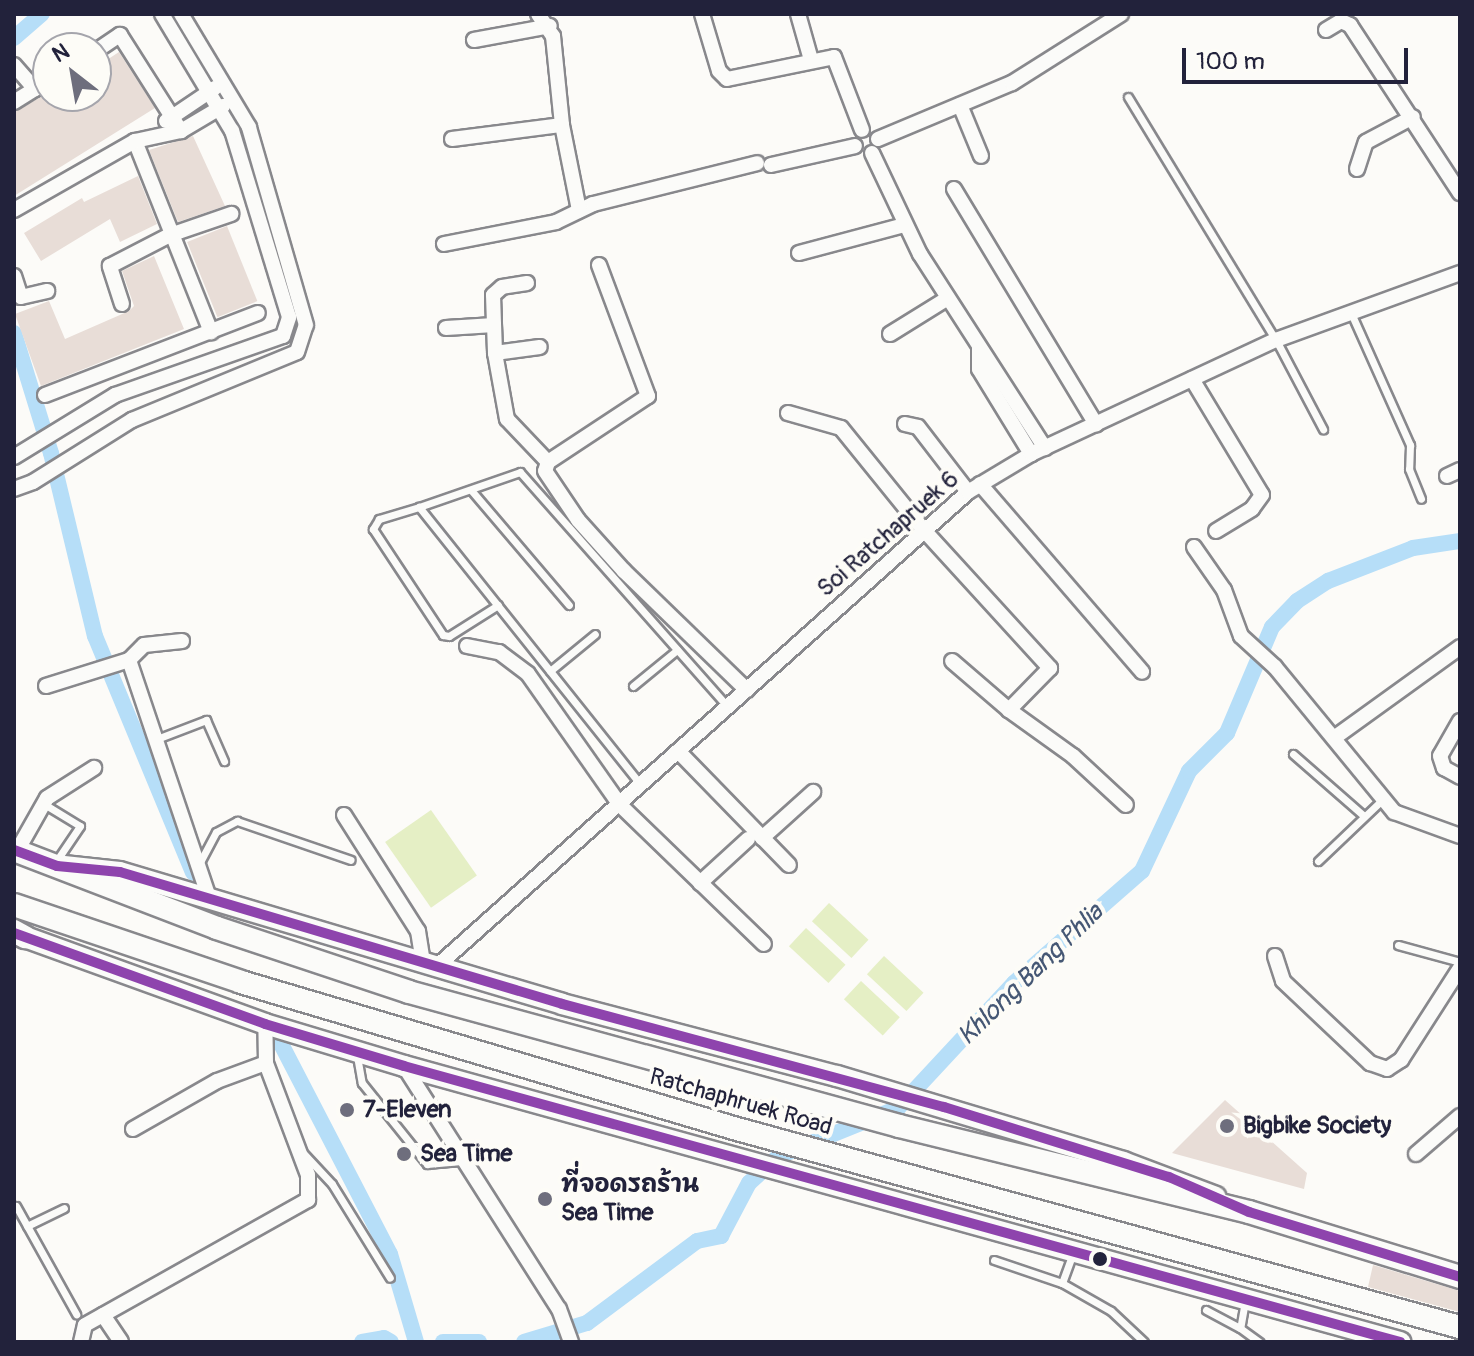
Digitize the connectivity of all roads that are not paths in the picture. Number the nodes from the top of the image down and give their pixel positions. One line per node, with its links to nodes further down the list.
1 (162, 14): 16 (street)
2 (181, 14): 14 (street)
3 (538, 14): 7 (street)
4 (702, 14): 11 (street)
5 (798, 14): 11 (street)
6 (1121, 14): 20 (street)
7 (550, 26): 10 (street); 24 (street)
8 (1326, 30): 23 (street)
9 (112, 40): 22 (street)
10 (474, 40)
11 (811, 60): 25 (street)
12 (14, 65): 13 (street)
13 (32, 78)
14 (223, 83): 16 (street); 18 (street)
15 (32, 91): 19 (street)
16 (207, 92): 21 (street); 22 (street)
17 (1128, 97): 56 (lane)
18 (233, 100): 21 (street); 69 (street)
19 (14, 102)
20 (960, 105): 31 (street); 32 (street)
21 (218, 109): 26 (street); 66 (street)
22 (171, 115): 26 (street); 27 (street)
23 (1413, 117): 33 (street); 35 (street)
24 (562, 125): 28 (street); 37 (street)
25 (862, 130): 30 (street); 31 (street)
26 (181, 131): 27 (street)
27 (157, 134): 29 (street)
28 (452, 139)
29 (135, 141): 36 (street); 40 (street)
30 (855, 146): 31 (street); 37 (street)
31 (875, 146): 39 (street)
32 (981, 156)
33 (1357, 169)
34 (954, 189): 63 (street)
35 (1460, 193)
36 (14, 210)
37 (579, 210): 41 (street)
38 (231, 214): 40 (street)
39 (904, 225): 42 (street); 48 (street)
40 (170, 235): 49 (street); 54 (street)
41 (444, 244)
42 (799, 253)
43 (599, 265): 67 (street)
44 (1460, 273): 50 (street, Soi Ratchapruek 6)
45 (14, 276): 47 (street)
46 (527, 283): 52 (street)
47 (47, 291)
48 (948, 298): 55 (street); 65 (street)
49 (122, 304)
50 (1350, 311): 56 (street, Soi Ratchapruek 6); 71 (lane)
51 (258, 313): 54 (street)
52 (494, 325): 53 (street); 58 (street)
53 (446, 328)
54 (211, 332): 60 (street)
55 (890, 334)
56 (1276, 340): 59 (street, Soi Ratchapruek 6); 64 (lane)
57 (540, 347): 58 (street)
58 (495, 353): 67 (street)
59 (1192, 379): 63 (street, Soi Ratchapruek 6); 74 (street)
60 (45, 395)
61 (788, 413): 73 (street)
62 (905, 424): 68 (street)
63 (1096, 424): 65 (street, Soi Ratchapruek 6)
64 (1323, 429)
65 (1038, 451): 68 (street, Soi Ratchapruek 6)
66 (17, 456)
67 (548, 462): 89 (street)
68 (974, 488): 73 (street, Soi Ratchapruek 6); 86 (street)
69 (14, 489)
70 (471, 490): 72 (lane); 77 (lane); 82 (lane)
71 (1421, 499)
72 (419, 507): 76 (lane); 76 (lane)
73 (922, 528): 89 (street, Soi Ratchapruek 6); 91 (street)
74 (1216, 531)
75 (1194, 547): 93 (street)
76 (498, 605): 85 (lane)
77 (569, 605)
78 (595, 634): 85 (lane)
79 (182, 641): 83 (street)
80 (467, 646): 104 (street)
81 (1460, 647): 93 (street)
82 (677, 650): 88 (lane); 90 (lane)
83 (129, 660): 87 (street); 94 (street)
84 (952, 661): 91 (street)
85 (550, 671): 100 (lane)
86 (1142, 672)
87 (46, 686)
88 (633, 686)
89 (747, 690): 90 (street, Soi Ratchapruek 6)
90 (728, 707): 95 (street, Soi Ratchapruek 6)
91 (1009, 710): 105 (street)
92 (1460, 721): 99 (street)
93 (1334, 738): 102 (street)
94 (152, 741): 97 (lane); 115 (street)
95 (678, 751): 100 (street, Soi Ratchapruek 6); 109 (street)
96 (1293, 754): 107 (lane)
97 (224, 761)
98 (94, 768): 103 (street)
99 (1460, 777)
100 (641, 785): 104 (street, Soi Ratchapruek 6)
101 (813, 792): 109 (street)
102 (1382, 800): 107 (lane); 108 (street)
103 (43, 803): 110 (street); 113 (lane)
104 (620, 805): 116 (street); 124 (street, Soi Ratchapruek 6)
105 (1126, 805)
106 (344, 815): 124 (street)
107 (1364, 816): 112 (lane)
108 (1460, 836)
109 (755, 839): 114 (street); 116 (street)
110 (16, 850): 113 (main road, Ratchaphruek Road)
111 (351, 860): 115 (lane)
112 (1318, 861)
113 (56, 865): 117 (main road, Ratchaphruek Road); 136 (main road, Ratchaphruek Road)
114 (789, 865)
115 (198, 866): 117 (street)
116 (700, 883): 120 (street)
117 (209, 898): 124 (main road, Ratchaphruek Road)
118 (14, 905): 148 (main road, Ratchaphruek Road)
119 (18, 934): 125 (main road)
120 (764, 944)
121 (1398, 945): 123 (lane)
122 (1275, 956): 123 (street)
123 (1460, 965)
124 (429, 966): 136 (main road, Ratchaphruek Road)
125 (265, 1024): 126 (main road); 127 (street)
126 (357, 1052): 128 (main road); 133 (lane)
127 (266, 1063): 130 (street); 131 (street)
128 (404, 1066): 133 (street); 138 (main road)
129 (1460, 1116): 132 (street)
130 (133, 1129)
131 (297, 1147): 142 (lane); 147 (street)
132 (1416, 1154)
133 (464, 1161): 153 (street)
134 (16, 1206): 137 (lane)
135 (64, 1208): 137 (lane)
136 (1249, 1212): 140 (main road, Ratchaphruek Road)
137 (27, 1226): 146 (lane)
138 (1074, 1251): 143 (lane); 144 (main road)
139 (994, 1260): 143 (lane)
140 (1449, 1269): 141 (main road, Ratchaphruek Road)
141 (1460, 1277)
142 (390, 1278)
143 (1062, 1283): 154 (lane)
144 (1245, 1301): 149 (lane); 150 (main road)
145 (1206, 1310): 149 (lane)
146 (76, 1314)
147 (103, 1315): 151 (street); 152 (street)
148 (1460, 1327)
149 (1240, 1328): 155 (lane)
150 (1369, 1338): 156 (main road)
151 (81, 1342)
152 (121, 1342)
153 (571, 1342)
154 (1144, 1342)
155 (1259, 1342)
156 (1400, 1342)

